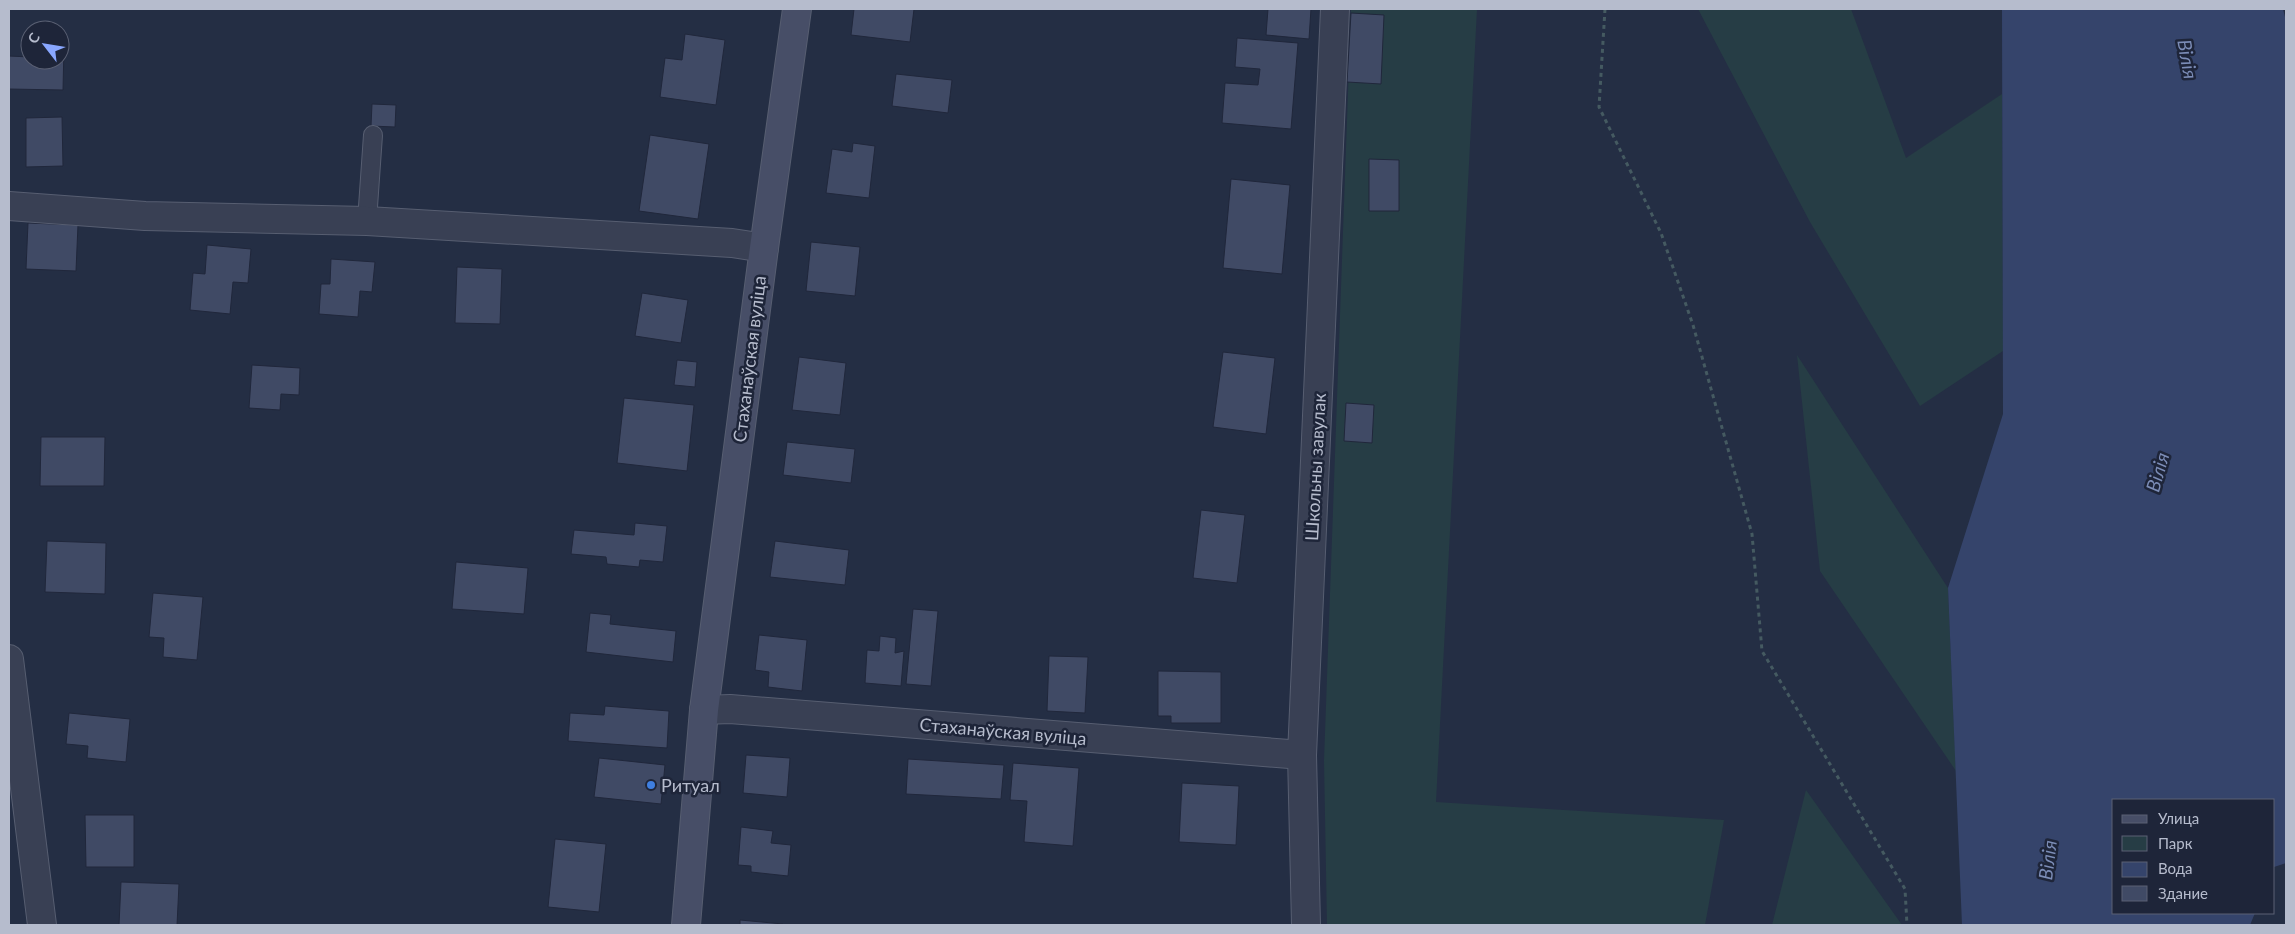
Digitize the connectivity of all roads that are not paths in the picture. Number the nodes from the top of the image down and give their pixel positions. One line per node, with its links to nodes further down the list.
1 (797, 9): 6 (street, Стаханаўская вуліца)
2 (1334, 9): 9 (street, Школьны завулак)
3 (373, 135): 5 (lane)
4 (9, 206): 5 (street)
5 (367, 221): 6 (street)
6 (764, 248): 8 (street, Стаханаўская вуліца)
7 (9, 659): 10 (street)
8 (704, 710): 9 (street, Стаханаўская вуліца); 11 (street, Стаханаўская вуліца)
9 (1302, 755): 12 (street, Школьны завулак)
10 (42, 925)
11 (686, 925)
12 (1306, 925)

